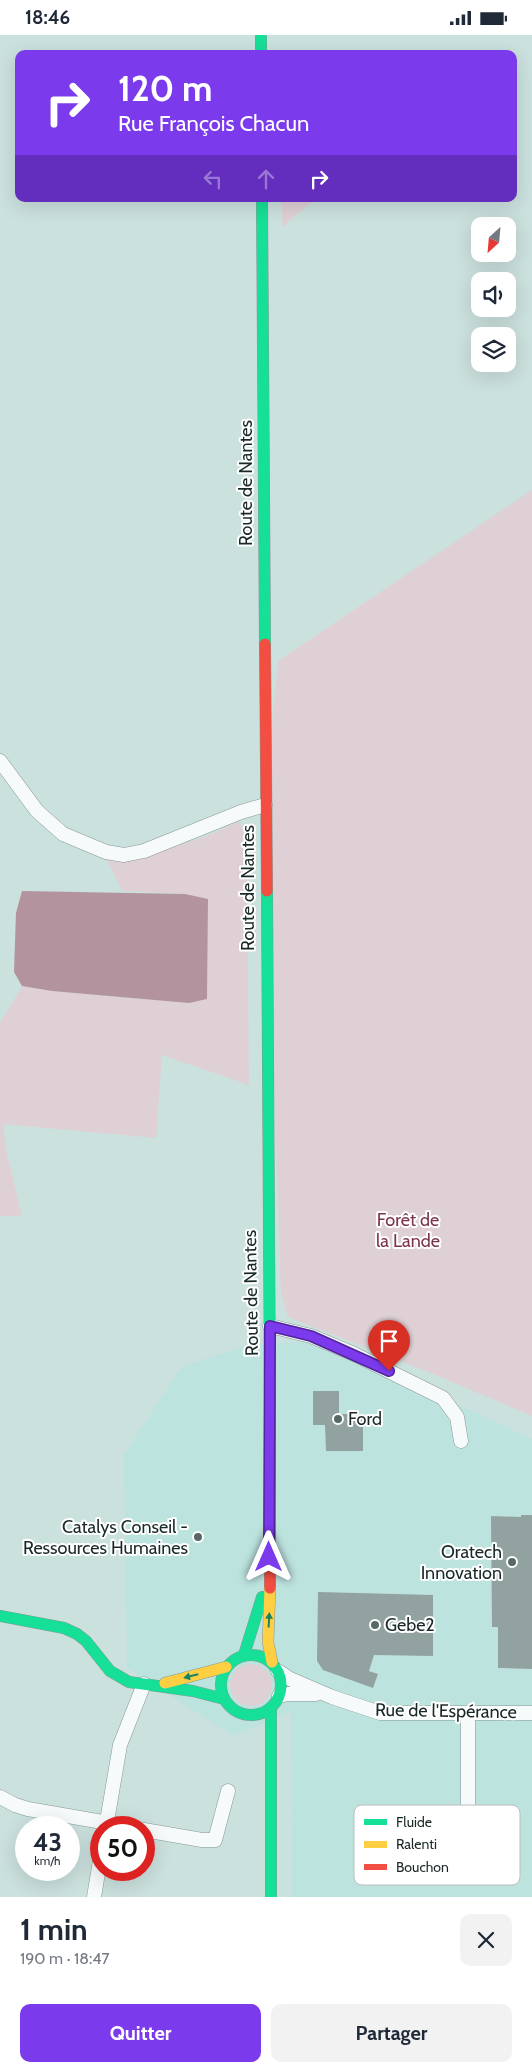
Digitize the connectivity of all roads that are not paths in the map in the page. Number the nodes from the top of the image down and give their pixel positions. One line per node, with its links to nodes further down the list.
1 (261, 35): 2 (main road)
2 (261, 50)
3 (262, 202): 5 (main road, Route de Nantes)
4 (0, 761): 5 (street)
5 (265, 805): 6 (main road, Route de Nantes)
6 (270, 1326): 7 (street); 8 (main road, Route de Nantes)
7 (461, 1441)
8 (269, 1577): 10 (main road, Route de Nantes); 12 (main road, Route de Nantes, one-way to 8)
9 (0, 1616): 13 (main road)
10 (244, 1655): 11 (main road); 12 (main road)
11 (226, 1667): 13 (main road, one-way to 13); 16 (main road)
12 (275, 1667): 14 (main road); 15 (street, Rue de l'Espérance)
13 (150, 1685): 16 (main road); 25 (street)
14 (279, 1696): 15 (street, Rue de l'Espérance); 17 (main road)
15 (332, 1697): 18 (street, Rue de l'Espérance)
16 (224, 1699): 17 (main road)
17 (271, 1708): 21 (main road)
18 (468, 1713): 19 (street, Rue de l'Espérance); 24 (street)
19 (532, 1713)
20 (261, 1740): 21 (main road)
21 (271, 1767): 30 (main road)
22 (228, 1791): 27 (street)
23 (0, 1797): 26 (street)
24 (468, 1805)
25 (108, 1816)
26 (90, 1822)
27 (155, 1832)
28 (97, 1881): 29 (street)
29 (94, 1897)
30 (271, 1897)

